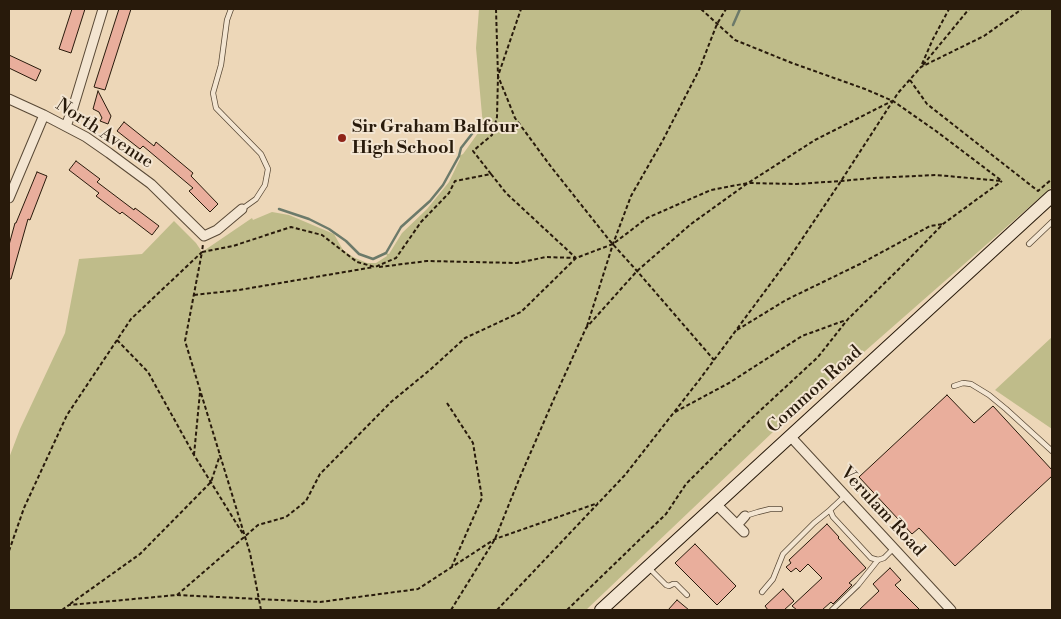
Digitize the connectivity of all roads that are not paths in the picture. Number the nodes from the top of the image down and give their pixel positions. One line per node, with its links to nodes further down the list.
1 (103, 9): 5 (street)
2 (231, 9): 8 (lane)
3 (9, 98): 4 (street, North Avenue)
4 (44, 115): 5 (street, North Avenue); 7 (street)
5 (66, 126): 8 (street, North Avenue)
6 (1052, 196): 12 (street, Common Road)
7 (9, 198)
8 (242, 208)
9 (1052, 222): 10 (lane)
10 (1029, 244)
11 (954, 386): 13 (lane)
12 (790, 436): 14 (street, Verulam Road); 15 (street, Common Road)
13 (1052, 451)
14 (845, 496): 17 (lane); 19 (street, Verulam Road)
15 (716, 504): 18 (street); 21 (street, Common Road)
16 (780, 509): 18 (lane)
17 (830, 510): 20 (lane); 22 (lane)
18 (745, 516)
19 (894, 548): 20 (lane); 26 (street, Verulam Road)
20 (878, 560): 25 (lane)
21 (648, 567): 23 (lane); 24 (street, Common Road)
22 (762, 592)
23 (687, 595)
24 (601, 610)
25 (832, 610)
26 (951, 610)

